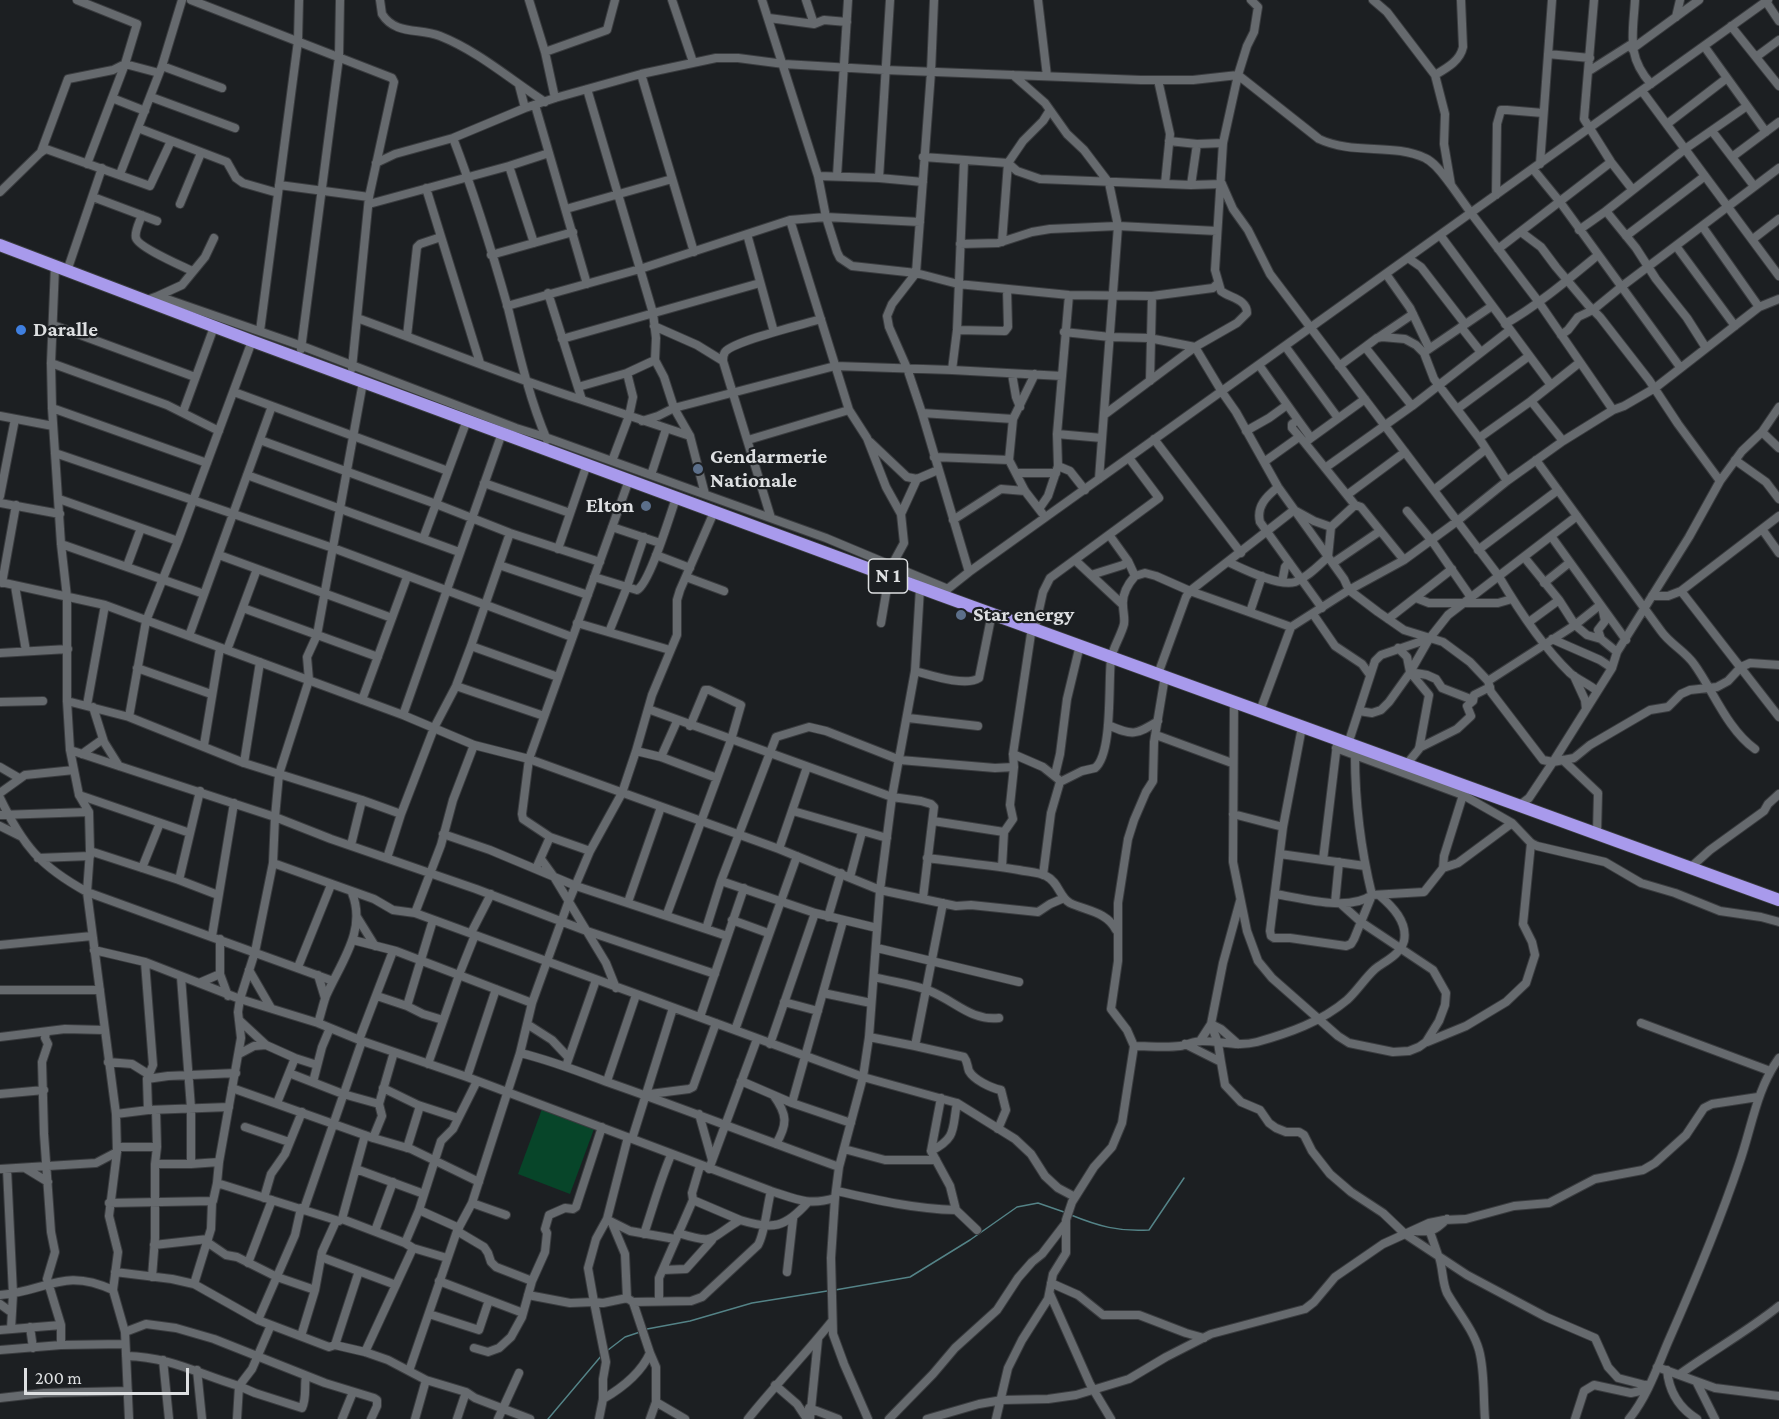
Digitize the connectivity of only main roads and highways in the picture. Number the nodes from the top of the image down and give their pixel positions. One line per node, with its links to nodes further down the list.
1 (0, 245): 2 (highway, N 1)
2 (1779, 900)

